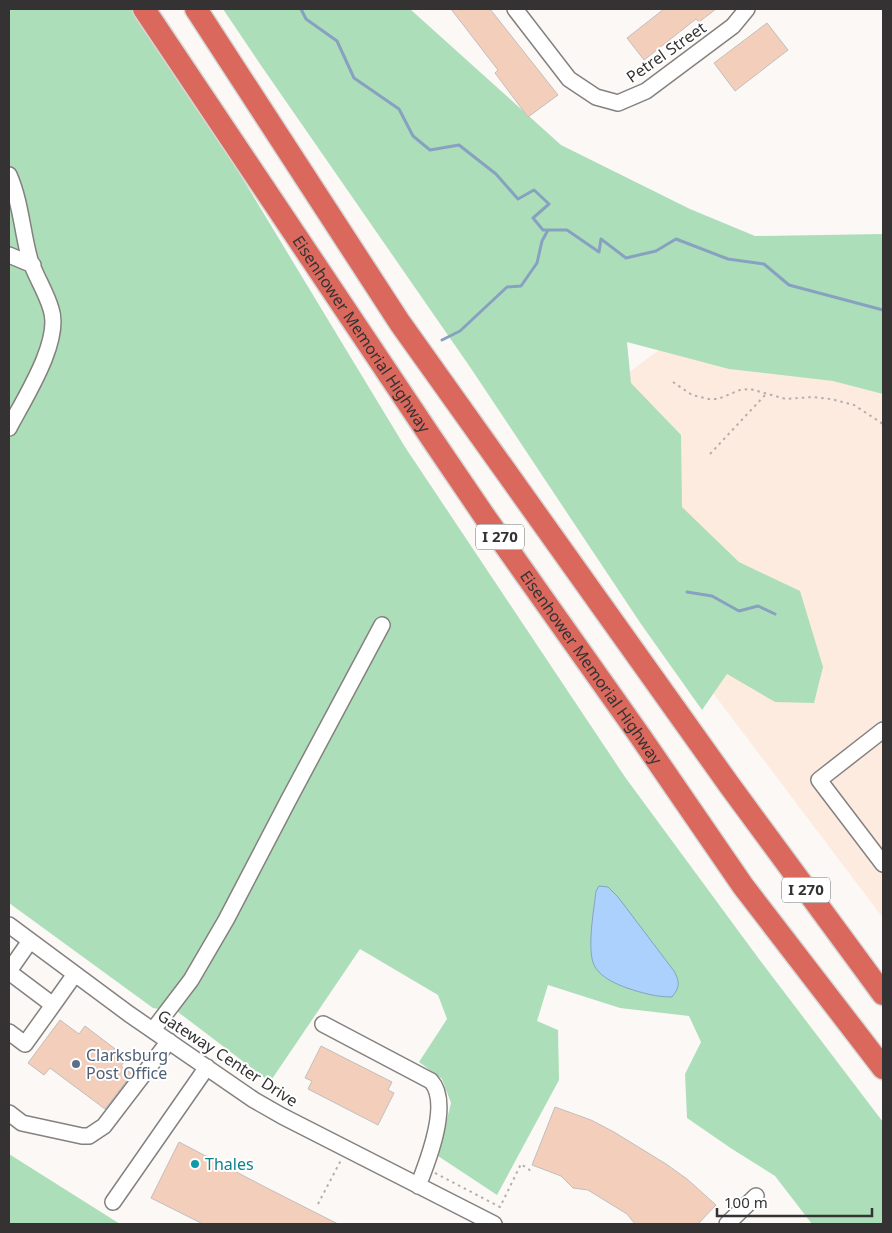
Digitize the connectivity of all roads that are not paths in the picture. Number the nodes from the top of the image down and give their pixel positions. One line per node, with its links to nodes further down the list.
1 (144, 9): 23 (highway, Eisenhower Memorial Highway / I 270)
2 (196, 9): 16 (highway, I 270)
3 (515, 9): 4 (street, Petrel Street)
4 (747, 9)
5 (9, 175): 7 (street)
6 (9, 255): 7 (street)
7 (33, 265): 8 (street)
8 (9, 426)
9 (382, 625): 19 (street)
10 (883, 730): 11 (street)
11 (883, 864)
12 (9, 925): 13 (street, Gateway Center Drive)
13 (30, 941): 14 (street); 15 (street, Gateway Center Drive)
14 (9, 972): 17 (street)
15 (75, 974): 17 (street); 19 (street, Gateway Center Drive)
16 (883, 994)
17 (53, 1005): 20 (street)
18 (324, 1024): 25 (street)
19 (153, 1030): 21 (street, Gateway Center Drive)
20 (9, 1032)
21 (169, 1041): 22 (street, Gateway Center Drive); 24 (street)
22 (207, 1067): 25 (street, Gateway Center Drive); 27 (street)
23 (883, 1068)
24 (9, 1113)
25 (418, 1186): 28 (street, Gateway Center Drive)
26 (756, 1196): 29 (street)
27 (113, 1202)
28 (494, 1224)
29 (727, 1224)

